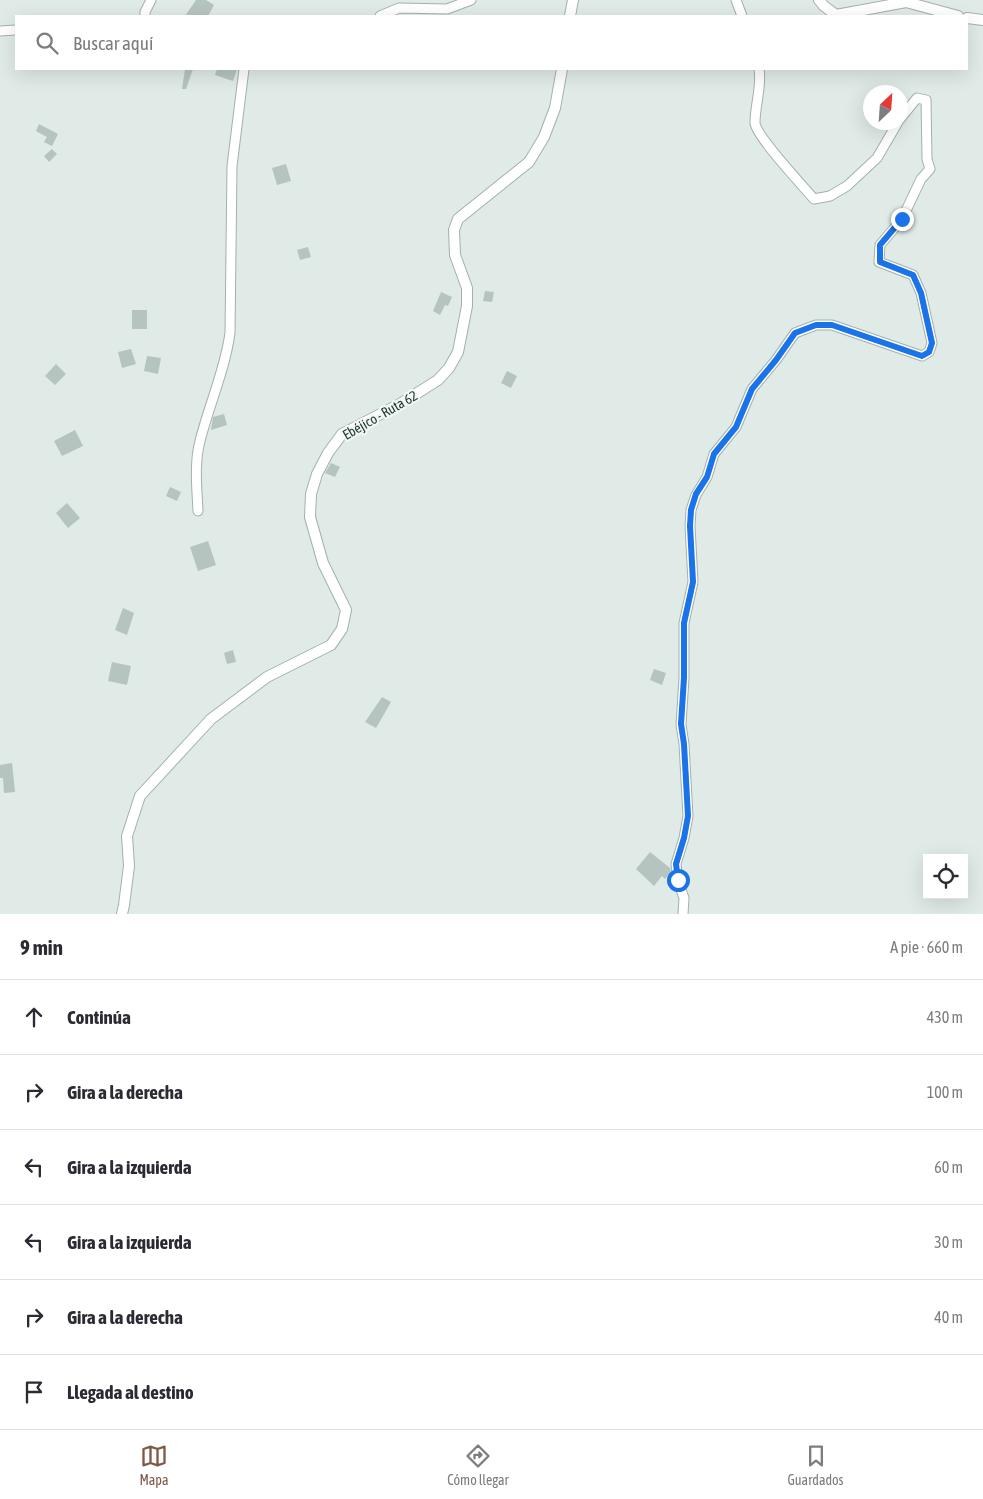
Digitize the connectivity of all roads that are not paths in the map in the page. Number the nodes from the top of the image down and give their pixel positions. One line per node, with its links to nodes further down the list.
1 (151, 0): 6 (street)
2 (471, 0): 7 (street)
3 (573, 0): 8 (street)
4 (736, 0): 9 (street)
5 (819, 0): 10 (street)
6 (145, 15)
7 (382, 15)
8 (570, 15)
9 (742, 15)
10 (954, 15)
11 (968, 18): 12 (street)
12 (983, 20)
13 (15, 30): 14 (street)
14 (0, 31)
15 (244, 70): 20 (street)
16 (562, 70): 21 (street, Ebéjico - Ruta 62)
17 (759, 70): 19 (street)
18 (908, 109): 22 (street)
19 (893, 130)
20 (198, 511)
21 (122, 914)
22 (683, 914)

